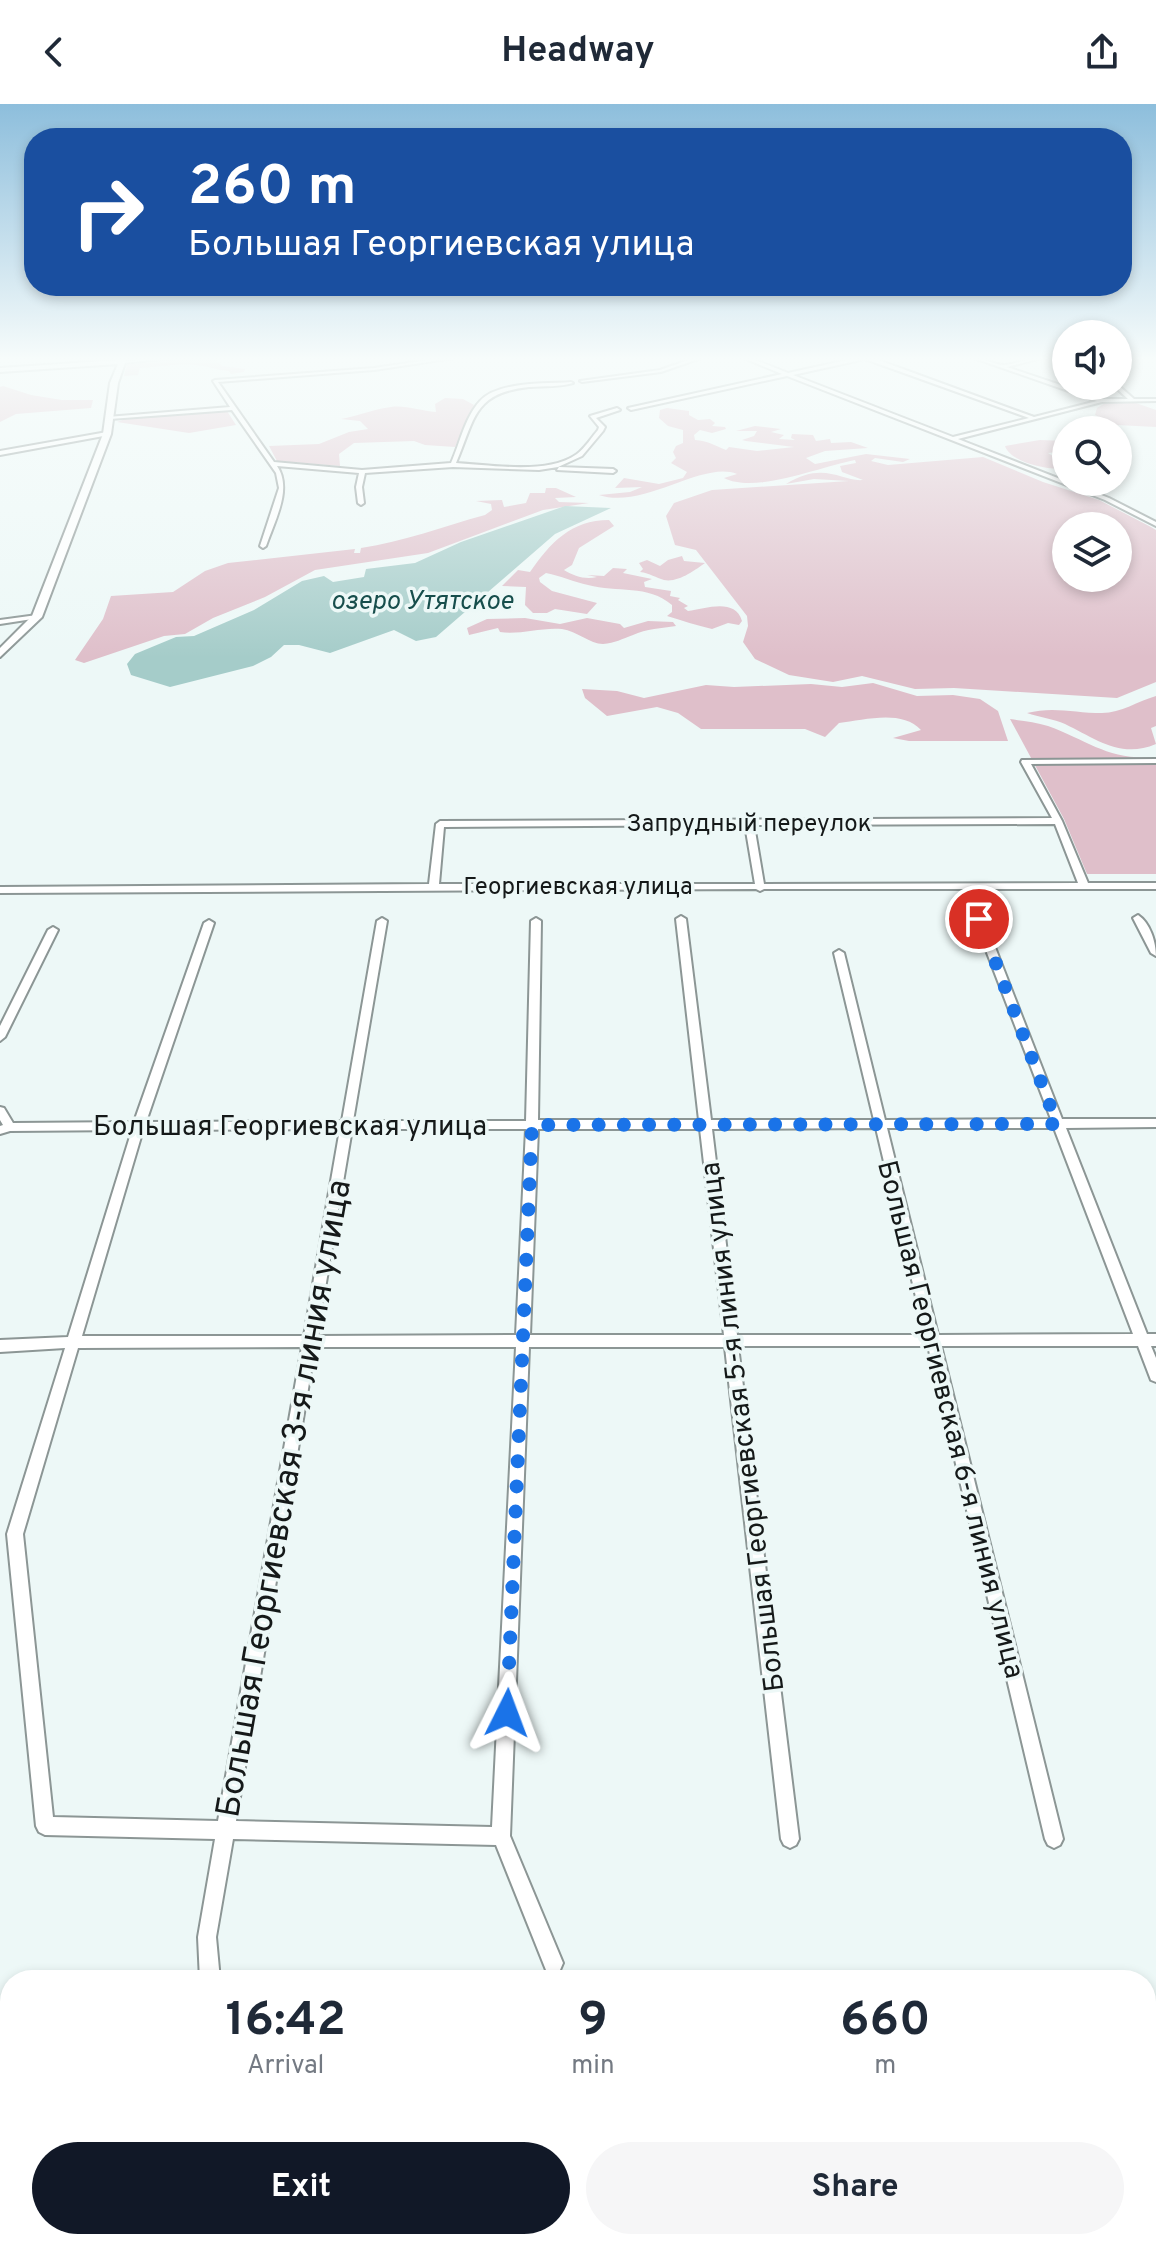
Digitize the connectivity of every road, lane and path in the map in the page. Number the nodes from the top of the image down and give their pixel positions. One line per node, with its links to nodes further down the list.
1 (98, 457): 14 (street)
2 (270, 457): 6 (street)
3 (457, 457): 7 (street)
4 (575, 457): 8 (street)
5 (998, 457): 12 (street)
6 (275, 464): 10 (street); 13 (street)
7 (453, 465): 8 (street); 10 (street)
8 (539, 468): 9 (street)
9 (613, 471)
10 (362, 472): 11 (street)
11 (361, 503)
12 (1156, 524)
13 (263, 546)
14 (37, 617): 15 (street); 16 (street)
15 (0, 622)
16 (0, 654)
17 (1156, 761): 18 (street)
18 (1058, 821): 19 (street, Запрудный переулок); 21 (street)
19 (749, 823): 20 (street, Запрудный переулок); 23 (street)
20 (434, 885): 23 (street, Георгиевская улица); 24 (street, Георгиевская улица)
21 (1084, 886): 22 (street, Георгиевская улица); 23 (street, Георгиевская улица)
22 (1156, 886)
23 (760, 888)
24 (0, 890)
25 (1138, 918): 33 (street)
26 (681, 919): 42 (street, Большая Георгиевская 5-я линия улица)
27 (979, 919): 39 (street)
28 (382, 921): 38 (street, Большая Георгиевская 3-я линия улица)
29 (536, 921): 41 (street)
30 (209, 923): 40 (street)
31 (53, 930): 34 (street)
32 (839, 953): 36 (street, Большая Георгиевская 6-я линия улица)
33 (1156, 953)
34 (0, 1037)
35 (0, 1111): 43 (street)
36 (880, 1123): 39 (street, Большая Георгиевская улица); 42 (street, Большая Георгиевская улица); 44 (street, Большая Георгиевская 6-я линия улица)
37 (1156, 1123): 39 (street, Большая Георгиевская улица)
38 (345, 1124): 40 (street, Большая Георгиевская улица); 41 (street, Большая Георгиевская улица); 47 (street, Большая Георгиевская 3-я линия улица)
39 (1057, 1124): 45 (street)
40 (139, 1125): 43 (street, Большая Георгиевская улица); 46 (street)
41 (532, 1125): 42 (street, Большая Георгиевская улица); 48 (street)
42 (706, 1126): 49 (street, Большая Георгиевская 5-я линия улица)
43 (5, 1128)
44 (932, 1339): 45 (street); 49 (street); 55 (street, Большая Георгиевская 6-я линия улица)
45 (1149, 1340): 51 (street)
46 (75, 1342): 47 (street); 50 (street); 52 (street)
47 (311, 1342): 48 (street); 52 (street, Большая Георгиевская 3-я линия улица)
48 (524, 1342): 49 (street); 53 (street)
49 (731, 1342): 54 (street, Большая Георгиевская 5-я линия улица)
50 (0, 1346)
51 (1156, 1376)
52 (225, 1832): 53 (street); 57 (street, Большая Георгиевская 3-я линия улица)
53 (501, 1836): 56 (street)
54 (790, 1839)
55 (1054, 1839)
56 (553, 1963)
57 (209, 1970)

